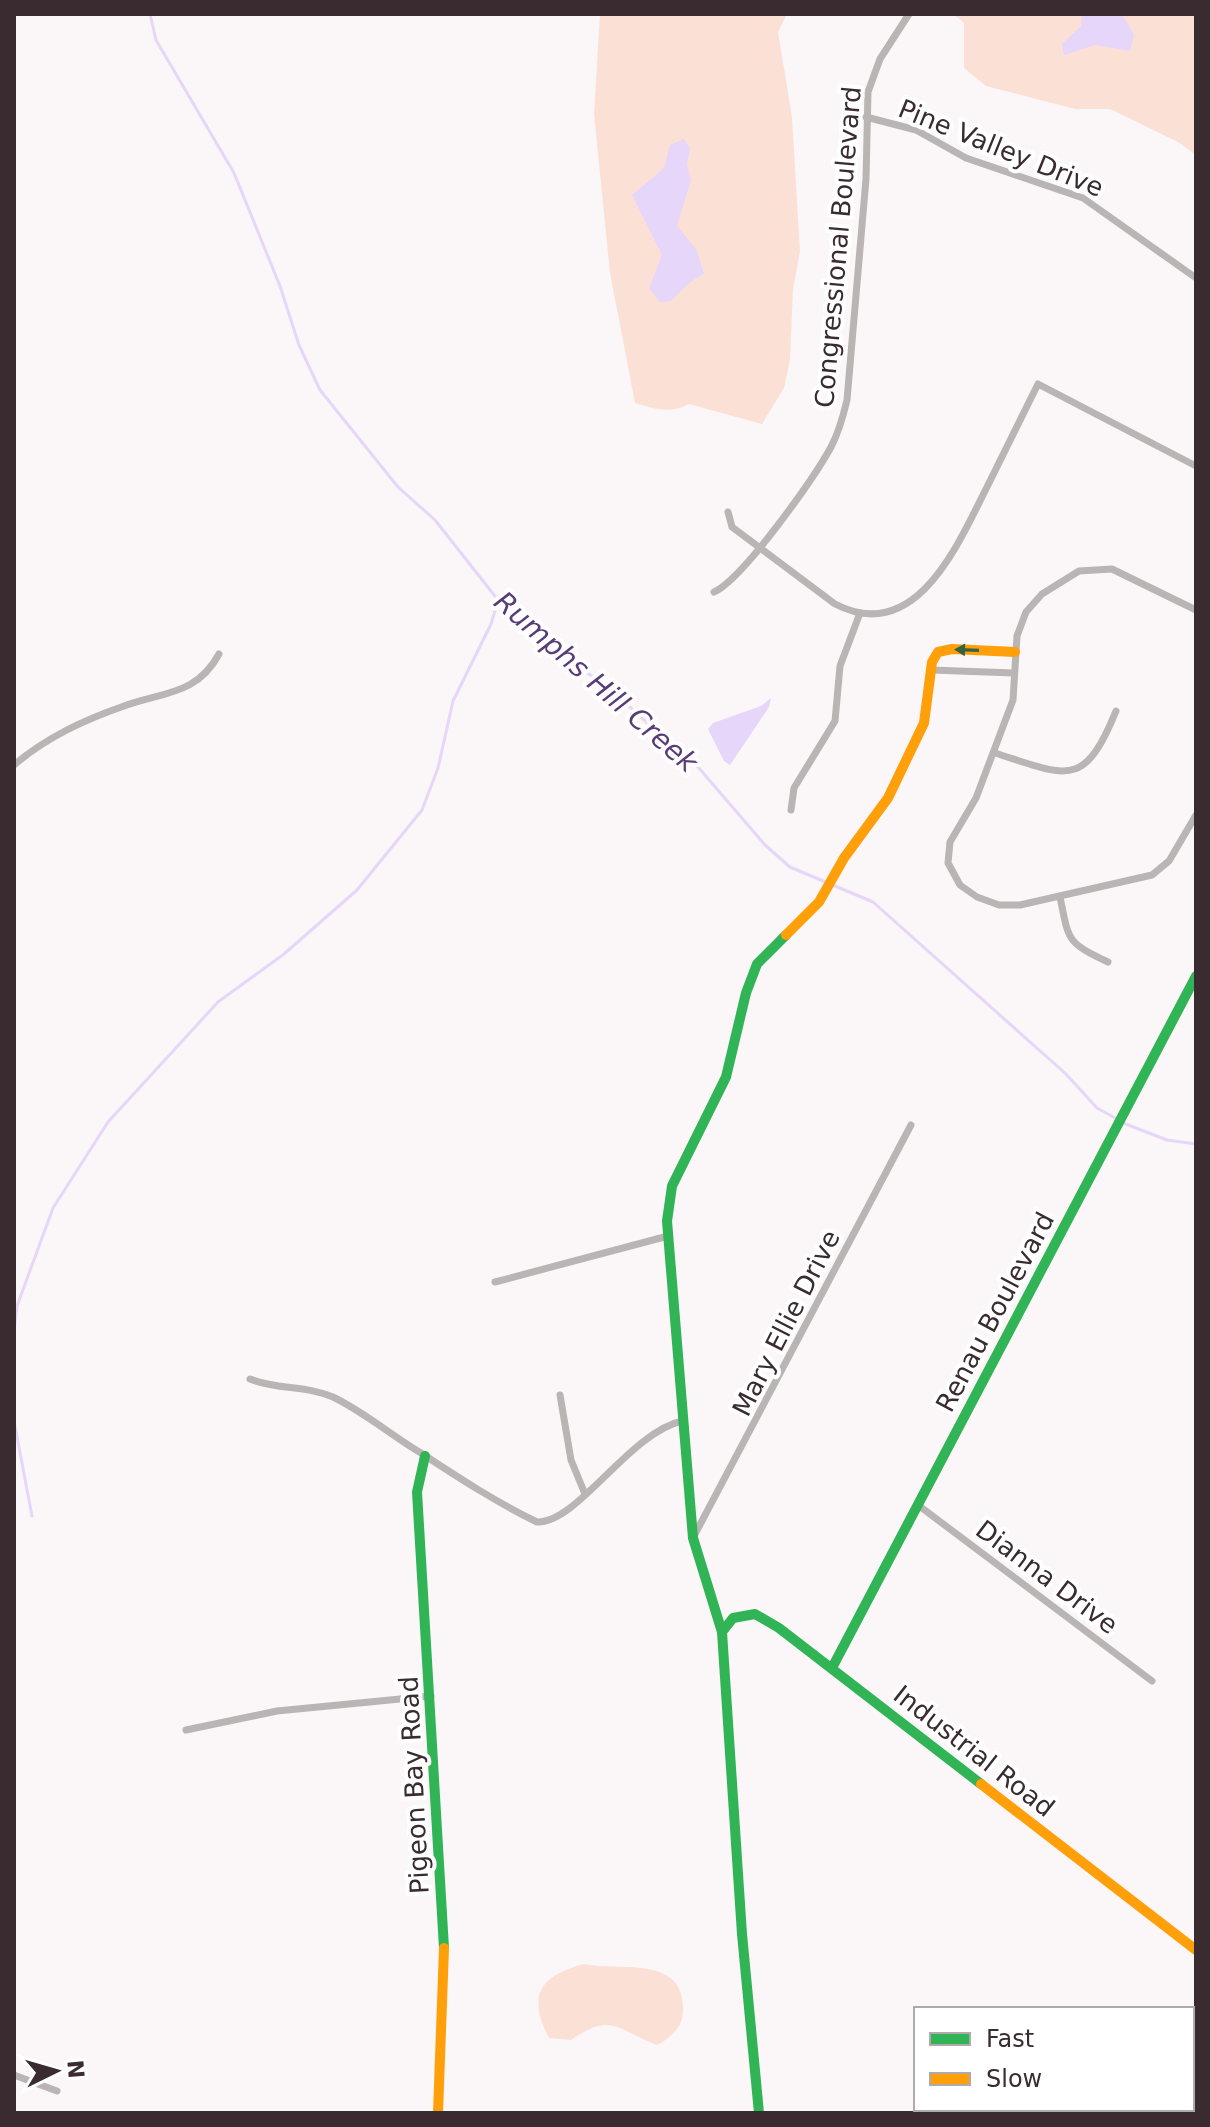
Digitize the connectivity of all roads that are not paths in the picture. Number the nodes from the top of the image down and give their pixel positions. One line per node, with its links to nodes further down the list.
1 (909, 14): 2 (street, Congressional Boulevard)
2 (866, 117): 3 (street, Pine Valley Drive); 6 (street, Congressional Boulevard)
3 (1196, 278)
4 (1196, 466): 9 (street)
5 (728, 512): 6 (street)
6 (759, 547): 7 (street, Congressional Boulevard); 9 (street)
7 (714, 592)
8 (1196, 610): 10 (street)
9 (860, 613): 17 (street)
10 (1015, 652): 12 (street, one-way to 12); 13 (street)
11 (219, 654): 16 (street)
12 (931, 670): 13 (street); 23 (street)
13 (1014, 673): 15 (street)
14 (1116, 711): 15 (street)
15 (995, 753): 19 (street)
16 (14, 765)
17 (791, 810)
18 (1196, 815): 19 (street)
19 (1060, 897): 20 (street)
20 (1108, 962)
21 (1196, 976): 30 (street, Renau Boulevard)
22 (911, 1125): 31 (street, Mary Ellie Drive)
23 (668, 1236): 24 (street); 27 (street)
24 (495, 1282)
25 (250, 1379): 28 (street)
26 (560, 1395): 29 (street)
27 (682, 1421): 29 (street); 31 (street)
28 (425, 1456): 29 (street); 35 (street, Pigeon Bay Road)
29 (585, 1494)
30 (918, 1505): 33 (street, Renau Boulevard); 34 (street, Dianna Drive)
31 (693, 1538): 32 (street)
32 (722, 1632): 33 (street, Industrial Road); 41 (street)
33 (832, 1668): 37 (street, Industrial Road)
34 (1152, 1681)
35 (431, 1696): 36 (street); 40 (street, Pigeon Bay Road)
36 (186, 1730)
37 (1196, 1950)
38 (14, 2075): 39 (street)
39 (57, 2091)
40 (438, 2113)
41 (759, 2113)

